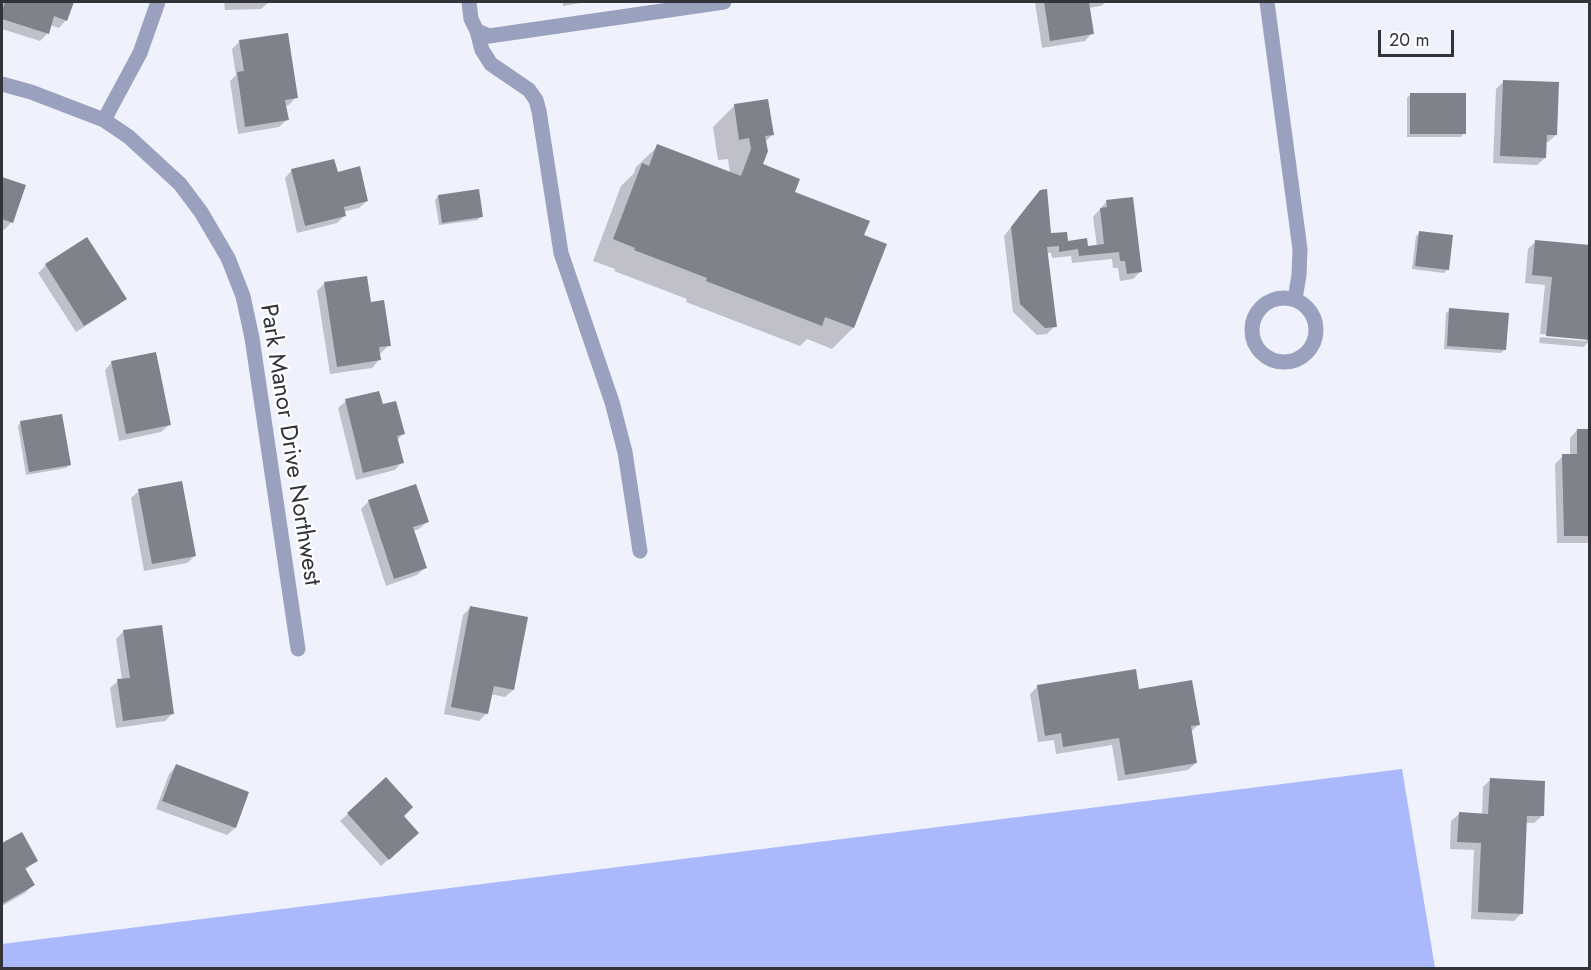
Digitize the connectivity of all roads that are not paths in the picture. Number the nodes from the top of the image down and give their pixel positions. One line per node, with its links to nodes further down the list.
1 (158, 2): 7 (street)
2 (469, 2): 5 (street)
3 (724, 2): 5 (street)
4 (1267, 2): 8 (street)
5 (477, 31): 9 (street)
6 (2, 84): 7 (street, Park Manor Drive Northwest)
7 (104, 120): 10 (street, Park Manor Drive Northwest)
8 (1295, 299): 8 (street)
9 (640, 551)
10 (298, 649)

